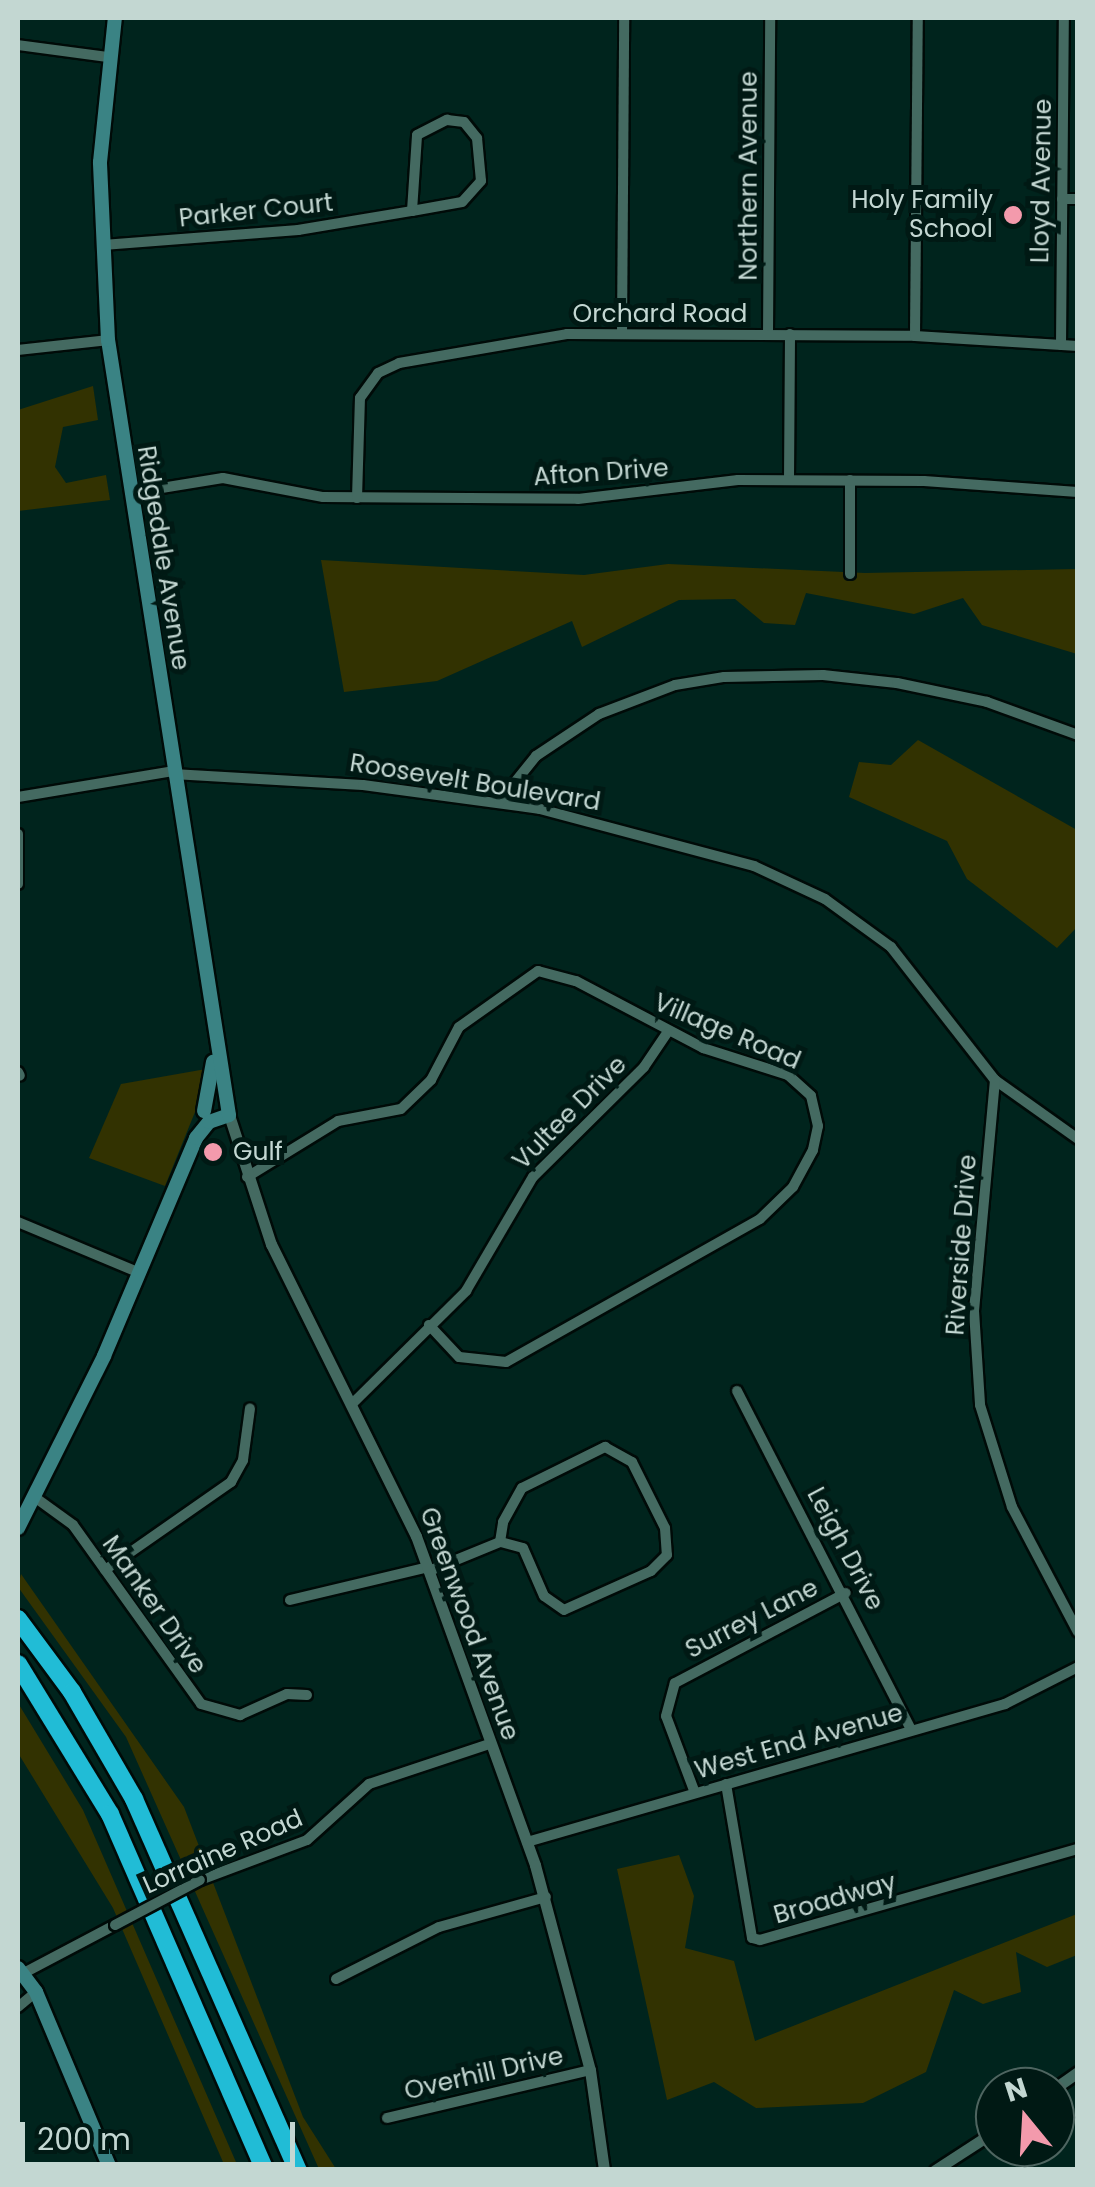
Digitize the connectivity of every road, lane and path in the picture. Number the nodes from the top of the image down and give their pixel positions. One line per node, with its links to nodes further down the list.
1 (114, 18): 7 (main road, Ridgedale Avenue)
2 (624, 18): 12 (street)
3 (770, 18): 13 (street, Northern Avenue)
4 (918, 18): 15 (street)
5 (1064, 18): 8 (street, Lloyd Avenue)
6 (18, 45): 7 (street)
7 (108, 57): 11 (main road, Ridgedale Avenue)
8 (1062, 199): 9 (street); 17 (street, Lloyd Avenue)
9 (1078, 199)
10 (412, 211): 10 (street, Parker Court); 11 (street, Parker Court)
11 (103, 245): 16 (main road, Ridgedale Avenue)
12 (622, 333): 13 (street, Orchard Road); 24 (street, Orchard Road)
13 (768, 334): 14 (street, Orchard Road)
14 (790, 334): 15 (street, Orchard Road); 20 (street)
15 (916, 336): 17 (street, Orchard Road)
16 (108, 340): 19 (street); 23 (main road, Ridgedale Avenue)
17 (1060, 345): 18 (street, Orchard Road)
18 (1078, 346)
19 (18, 350)
20 (788, 480): 21 (street, Afton Drive); 24 (street, Afton Drive)
21 (850, 480): 22 (street, Afton Drive); 25 (street)
22 (1078, 492)
23 (131, 493): 24 (street, Afton Drive); 27 (main road, Ridgedale Avenue)
24 (357, 498)
25 (850, 574)
26 (1078, 735): 29 (street)
27 (173, 773): 28 (street, Roosevelt Boulevard); 29 (street, Roosevelt Boulevard); 33 (main road, Ridgedale Avenue)
28 (18, 797)
29 (499, 802): 34 (street, Roosevelt Boulevard)
30 (18, 834): 31 (street)
31 (18, 884)
32 (667, 1033): 39 (street, Village Road); 42 (street, Vultee Drive); 42 (street, Village Road)
33 (217, 1052): 35 (main road, Ridgedale Avenue); 36 (main road)
34 (995, 1080): 38 (street, Roosevelt Boulevard); 54 (street, Riverside Drive)
35 (228, 1108): 36 (main road); 37 (main road); 39 (street, Greenwood Avenue)
36 (204, 1110): 37 (main road)
37 (196, 1138): 41 (main road)
38 (1078, 1139)
39 (246, 1177): 44 (street, Greenwood Avenue)
40 (18, 1222): 41 (street)
41 (140, 1274): 46 (main road)
42 (429, 1325): 44 (street, Vultee Drive)
43 (737, 1391): 51 (street, Leigh Drive)
44 (352, 1404): 49 (street, Greenwood Avenue)
45 (250, 1408): 50 (street)
46 (33, 1496): 47 (main road); 50 (street, Manker Drive)
47 (18, 1528)
48 (500, 1542): 48 (street); 49 (street)
49 (428, 1569): 52 (street); 59 (street, Greenwood Avenue)
50 (105, 1570): 57 (street, Manker Drive)
51 (846, 1593): 58 (street, Leigh Drive); 61 (street, Surrey Lane)
52 (290, 1600)
53 (18, 1620): 74 (highway)
54 (1078, 1632)
55 (18, 1664): 73 (highway)
56 (1078, 1667): 58 (street, West End Avenue)
57 (307, 1695)
58 (911, 1730): 60 (street, West End Avenue)
59 (489, 1744): 62 (street, Greenwood Avenue); 65 (street, Lorraine Road, bridge)
60 (726, 1784): 61 (street, West End Avenue); 63 (street, Broadway)
61 (695, 1793): 62 (street, West End Avenue)
62 (527, 1842): 64 (street, Greenwood Avenue)
63 (1078, 1849)
64 (546, 1897): 66 (street); 69 (street, Greenwood Avenue)
65 (20, 1971): 67 (main road)
66 (336, 1980)
67 (36, 1992): 68 (street); 72 (main road)
68 (18, 2006)
69 (590, 2070): 70 (street, Overhill Drive); 75 (street, Greenwood Avenue)
70 (387, 2118)
71 (975, 2144): 76 (street)
72 (110, 2170)
73 (265, 2170)
74 (298, 2170)
75 (604, 2170)
76 (935, 2170)

